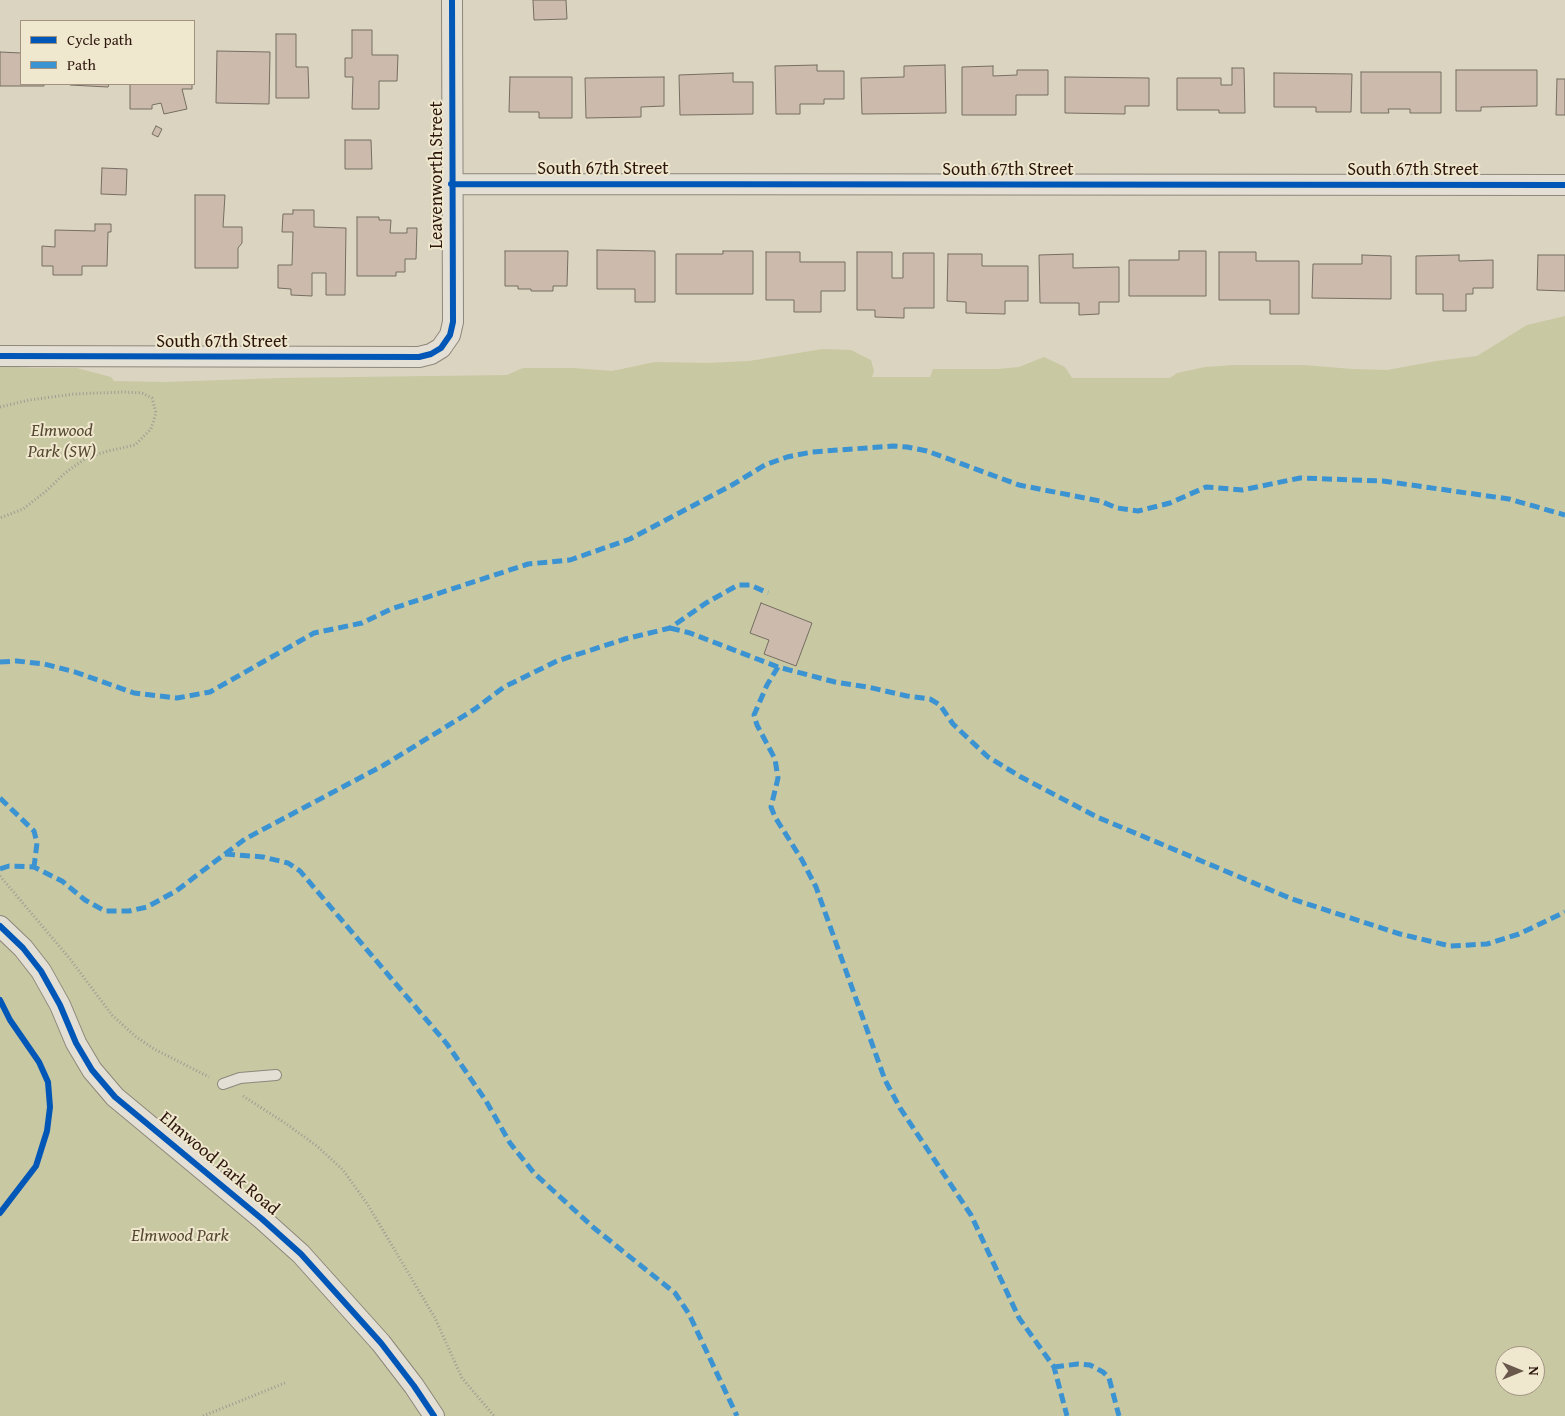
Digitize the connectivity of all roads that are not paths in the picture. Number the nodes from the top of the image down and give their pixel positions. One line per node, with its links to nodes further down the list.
1 (452, 0): 2 (street, Leavenworth Street)
2 (451, 184): 3 (street, South 67th Street); 4 (street, Leavenworth Street)
3 (1565, 186)
4 (441, 348): 5 (street, South 67th Street)
5 (0, 356)
6 (0, 926): 9 (street, Elmwood Park Road)
7 (276, 1075): 8 (lane)
8 (224, 1084)
9 (434, 1416)

